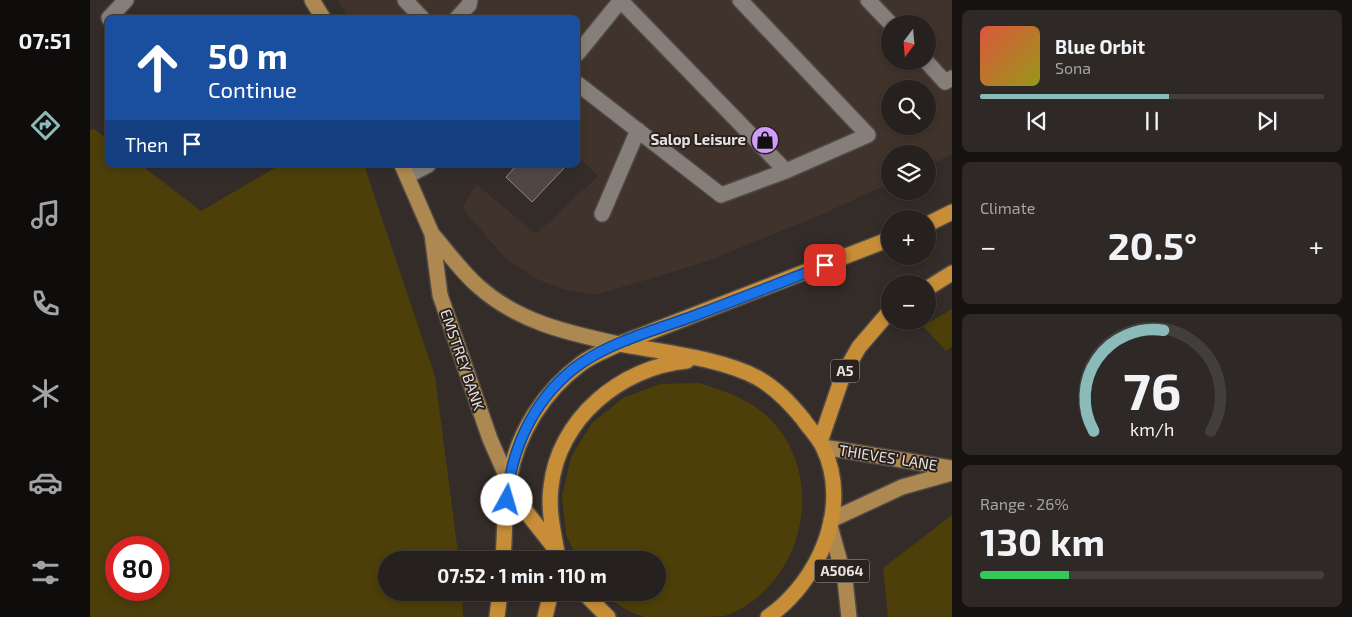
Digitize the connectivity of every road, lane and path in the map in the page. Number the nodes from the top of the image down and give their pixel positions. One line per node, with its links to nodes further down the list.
1 (126, 0): 8 (lane)
2 (312, 0): 9 (main road)
3 (405, 0): 10 (lane)
4 (470, 0): 11 (lane)
5 (621, 0): 13 (lane); 20 (lane)
6 (740, 0): 20 (lane)
7 (868, 0): 12 (lane)
8 (111, 15)
9 (321, 15)
10 (419, 15)
11 (460, 15)
12 (882, 15)
13 (580, 51)
14 (934, 70): 15 (lane)
15 (952, 78)
16 (580, 86): 17 (lane)
17 (638, 130): 20 (lane); 22 (lane)
18 (418, 167): 19 (lane)
19 (404, 170): 24 (main road, EMSTREY BANK)
20 (786, 172)
21 (952, 212): 23 (highway)
22 (602, 214)
23 (936, 220)
24 (432, 234): 29 (main road, EMSTREY BANK); 34 (main road, EMSTREY BANK)
25 (881, 242): 29 (highway)
26 (952, 273): 27 (highway)
27 (936, 283)
28 (881, 321): 31 (highway, A5)
29 (619, 344): 30 (highway); 34 (highway)
30 (698, 360): 31 (highway); 38 (highway)
31 (821, 445): 32 (main road, THIEVES' LANE); 35 (highway)
32 (952, 468)
33 (952, 473): 35 (main road, THIEVES' LANE)
34 (508, 480): 36 (highway); 37 (highway)
35 (830, 523): 45 (highway); 46 (main road, A5064)
36 (504, 551)
37 (554, 551)
38 (558, 551)
39 (499, 601): 42 (highway)
40 (549, 601): 43 (highway)
41 (590, 601): 44 (highway)
42 (498, 617)
43 (545, 617)
44 (608, 617)
45 (768, 617)
46 (849, 617)

